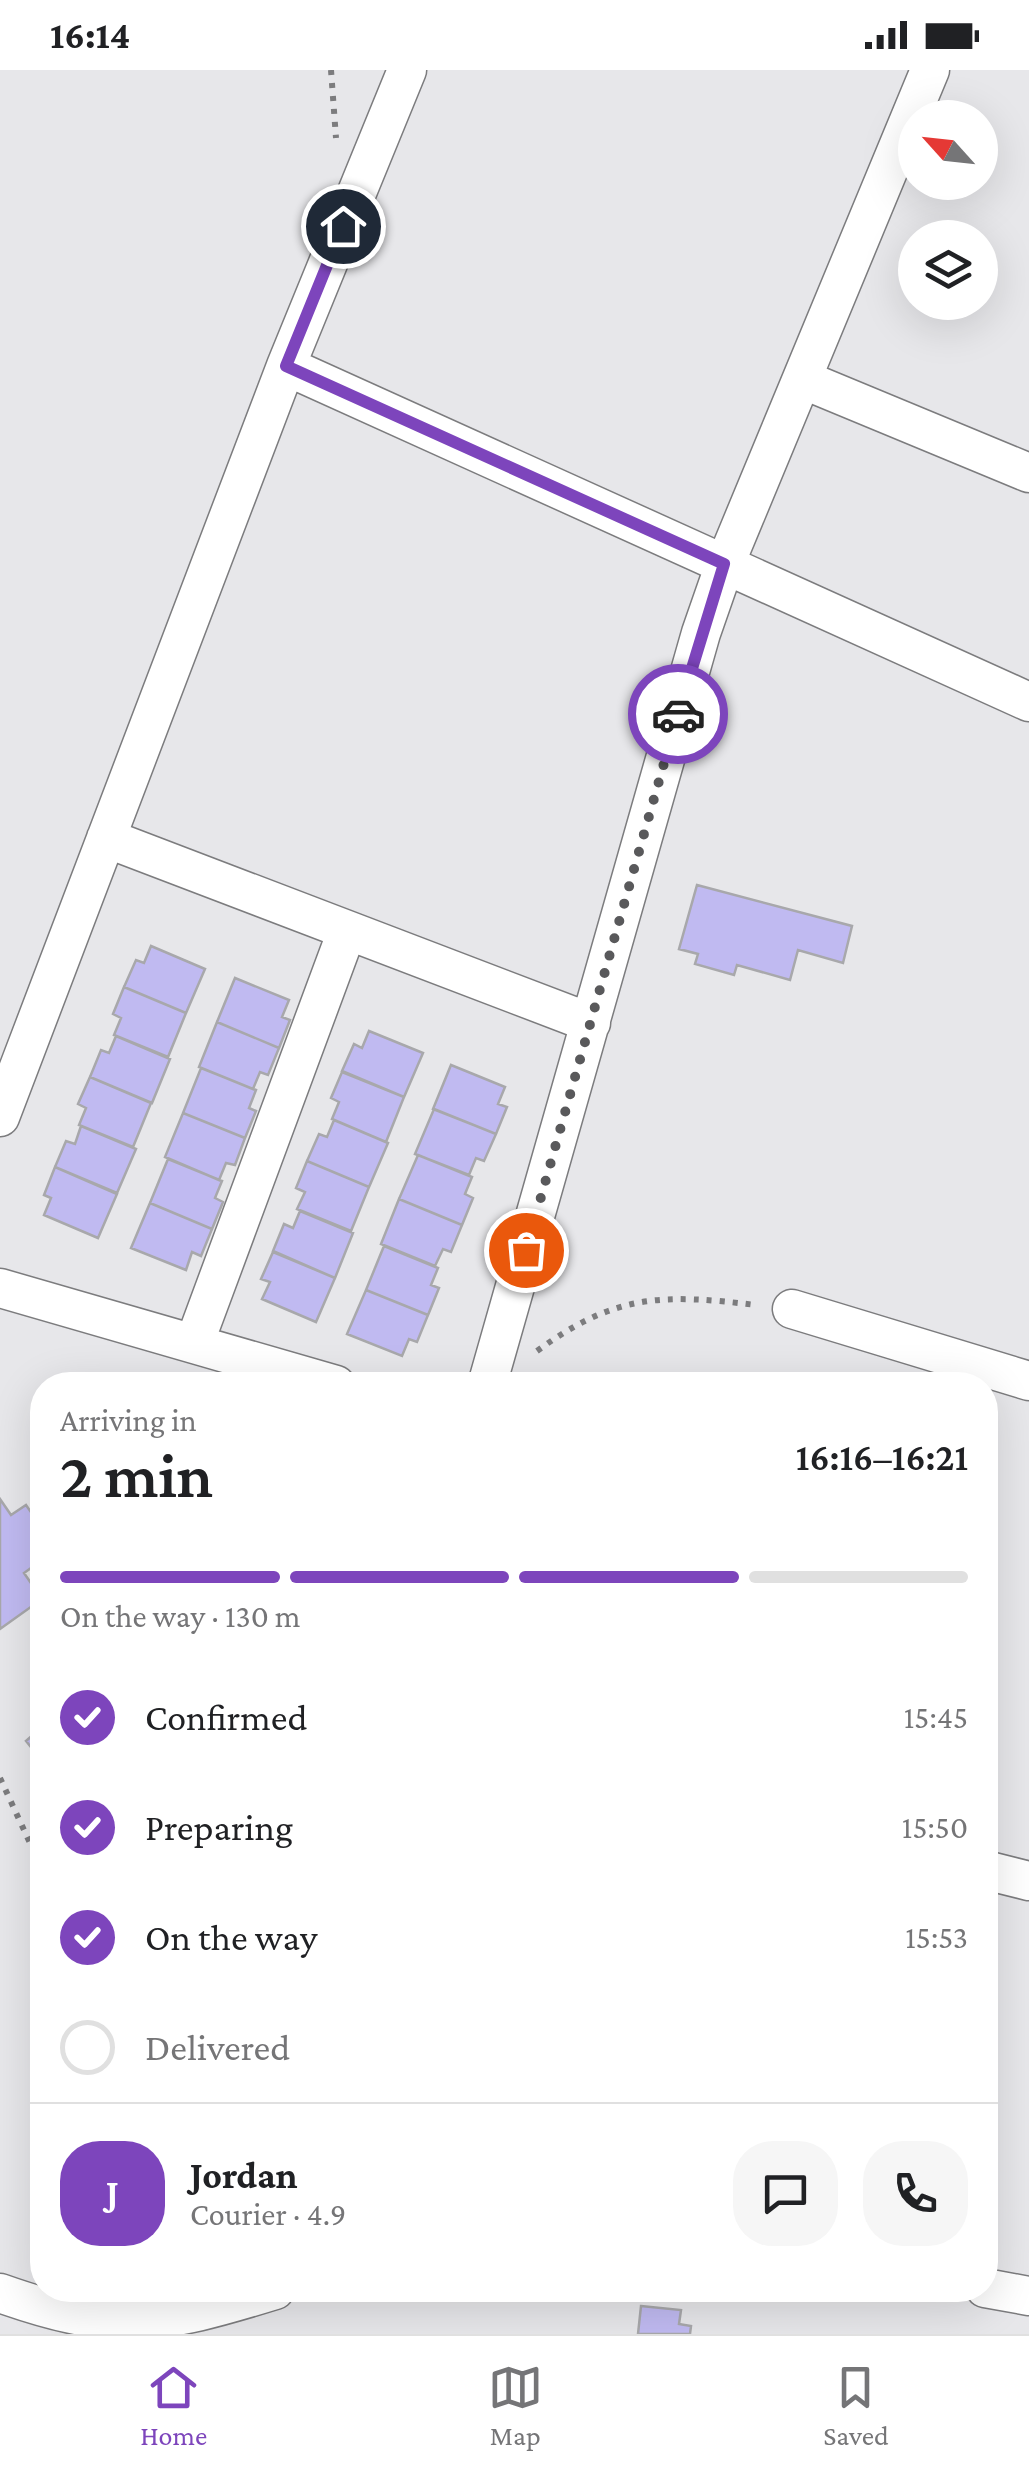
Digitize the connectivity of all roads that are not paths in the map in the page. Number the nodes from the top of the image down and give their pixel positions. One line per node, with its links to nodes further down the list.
1 (406, 70): 3 (street)
2 (930, 70): 4 (street)
3 (286, 366): 6 (street); 8 (street)
4 (802, 379): 5 (street); 6 (street)
5 (1029, 473)
6 (724, 564): 7 (street); 10 (street)
7 (1029, 702)
8 (106, 838): 9 (street); 11 (street)
9 (347, 931): 10 (street); 14 (street)
10 (591, 1024): 16 (street)
11 (0, 1116)
12 (0, 1288): 14 (street)
13 (792, 1309): 17 (street)
14 (194, 1344): 15 (street)
15 (291, 1372)
16 (485, 1372)
17 (1029, 1381)
18 (998, 1874): 19 (street)
19 (1029, 1882)
20 (998, 2290): 22 (street)
21 (0, 2293): 23 (street)
22 (1029, 2296)
23 (235, 2302)

